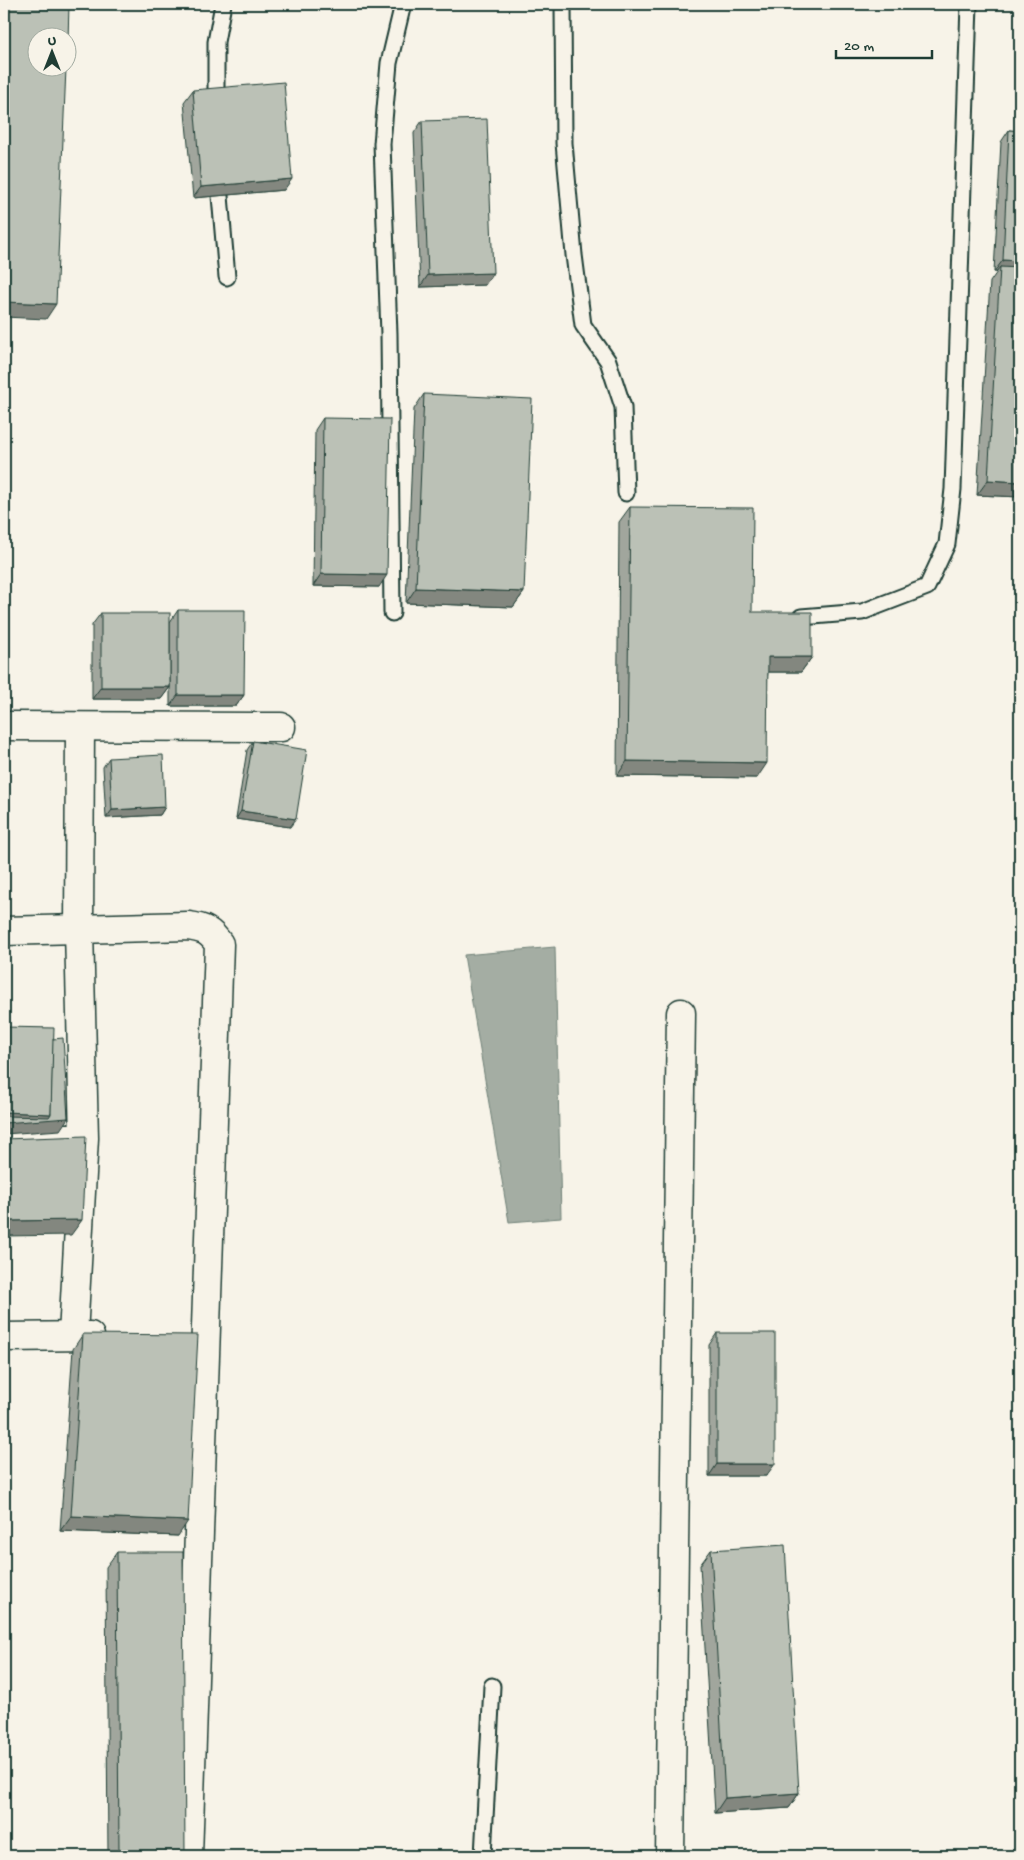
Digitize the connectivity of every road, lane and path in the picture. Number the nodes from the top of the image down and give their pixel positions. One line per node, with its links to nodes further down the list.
1 (223, 4): 5 (lane)
2 (403, 4): 9 (lane)
3 (563, 4): 8 (lane)
4 (969, 4): 10 (lane)
5 (216, 98)
6 (220, 196): 7 (lane)
7 (227, 277)
8 (626, 493)
9 (392, 613)
10 (801, 617)
11 (4, 726): 12 (street)
12 (80, 727): 13 (street); 14 (street)
13 (281, 727)
14 (80, 930): 15 (street); 18 (street); 23 (street)
15 (4, 931)
16 (681, 1013): 27 (street)
17 (4, 1138): 18 (street)
18 (84, 1138): 19 (street)
19 (73, 1335): 20 (street); 21 (street)
20 (4, 1337)
21 (111, 1337)
22 (178, 1341): 23 (street)
23 (207, 1342): 25 (street)
24 (492, 1686): 26 (lane)
25 (188, 1856)
26 (483, 1856)
27 (670, 1856)

